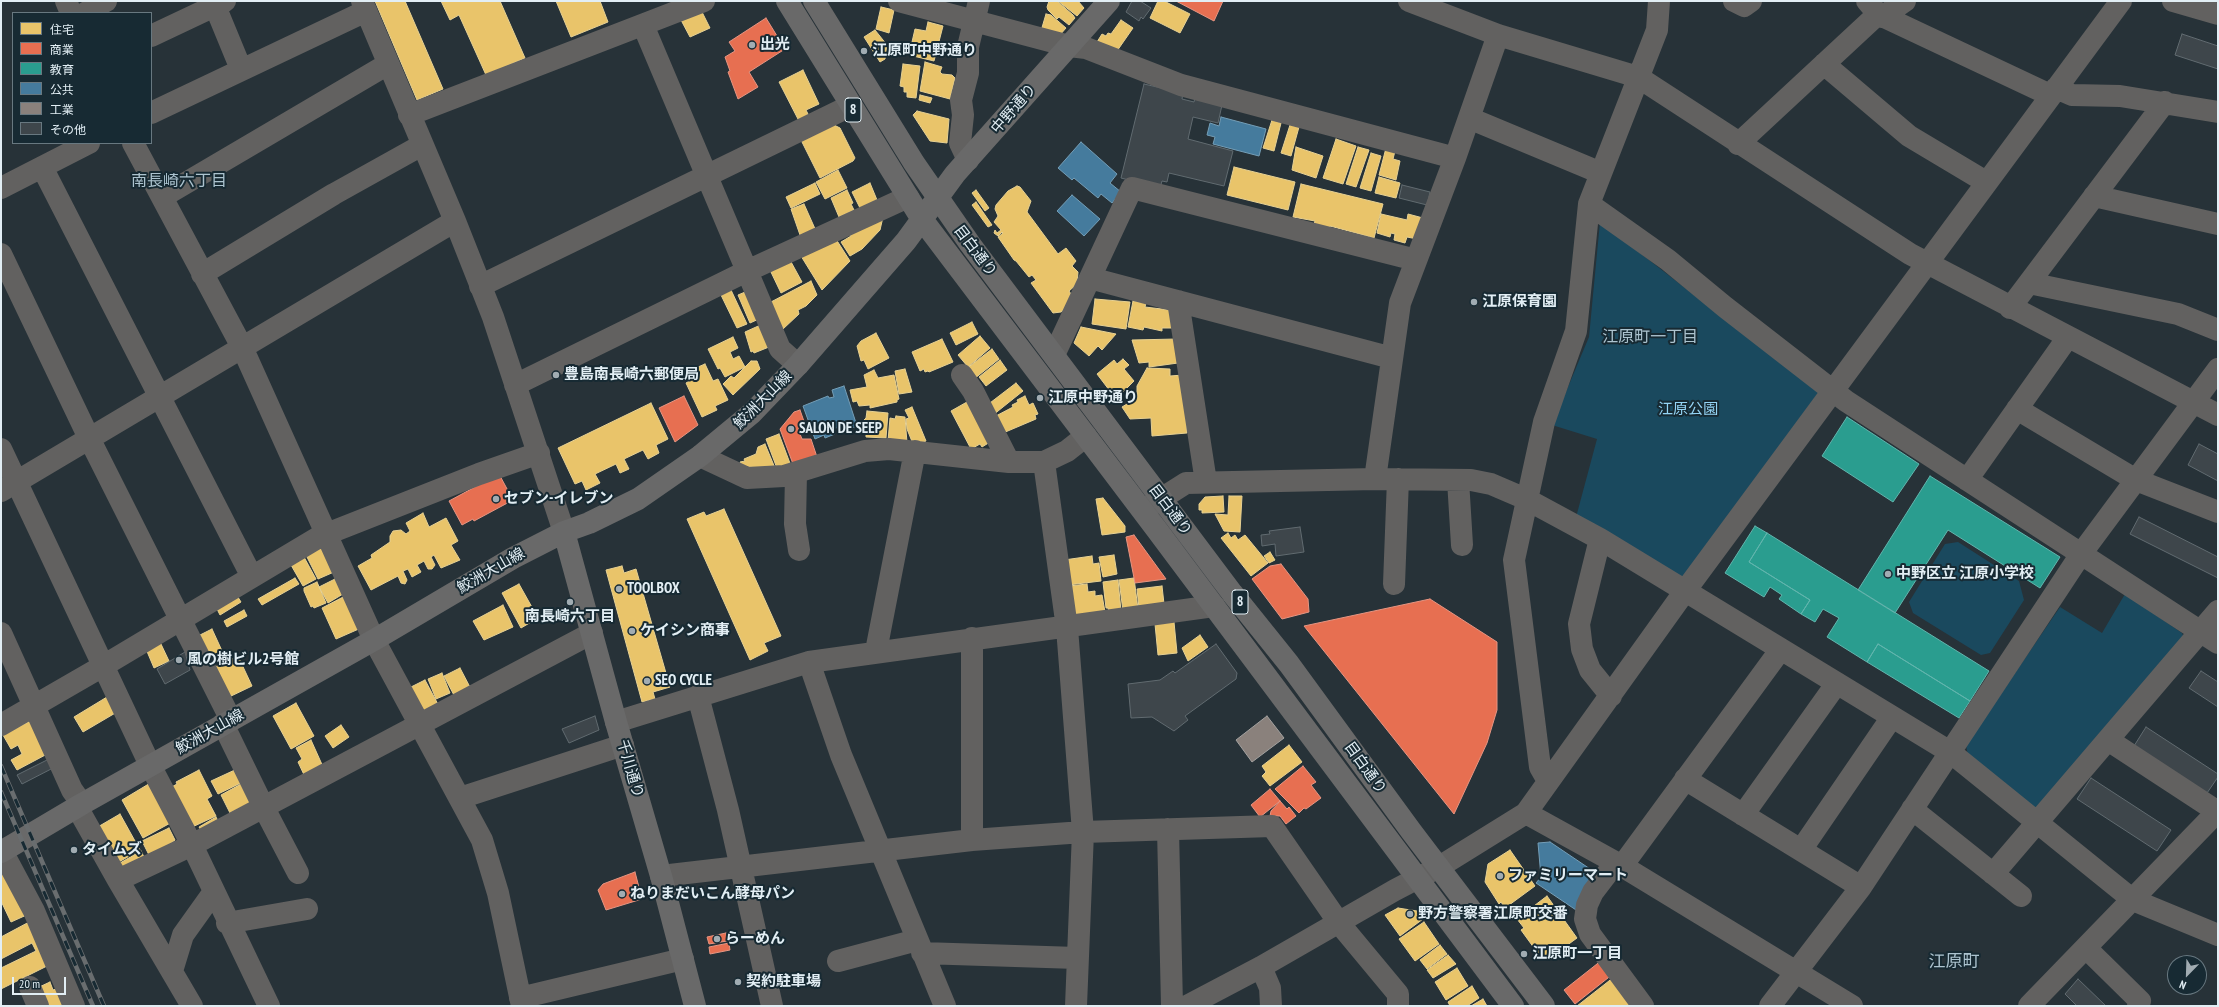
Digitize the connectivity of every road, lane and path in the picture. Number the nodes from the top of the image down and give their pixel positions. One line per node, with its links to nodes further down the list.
1 (66, 1): 20 (street)
2 (106, 1): 21 (street)
3 (704, 1): 23 (street)
4 (787, 1): 33 (main road, 目白通り / 8)
5 (814, 1): 52 (main road, 目白通り / 8)
6 (899, 1): 18 (street)
7 (1109, 1): 26 (main road, 中野通り)
8 (1409, 1): 17 (street)
9 (1659, 1): 30 (street)
10 (1734, 1): 11 (street)
11 (1751, 1)
12 (1905, 1): 19 (street)
13 (2120, 1): 31 (street)
14 (2173, 1): 22 (street)
15 (218, 2): 24 (street); 29 (street)
16 (364, 6): 27 (street); 29 (street)
17 (1444, 8): 25 (street)
18 (976, 11): 26 (street); 43 (street)
19 (1876, 11): 28 (street); 31 (street)
20 (71, 12)
21 (87, 12)
22 (2218, 14)
23 (643, 25): 36 (street); 46 (street)
24 (152, 35)
25 (1498, 35): 30 (street); 37 (street)
26 (1069, 46): 42 (street); 43 (main road, 中野通り)
27 (388, 64): 36 (street); 50 (street)
28 (1824, 64): 40 (street); 47 (street)
29 (241, 69): 35 (street)
30 (1638, 77): 40 (street); 45 (street)
31 (2053, 92): 32 (street); 47 (street)
32 (2165, 102): 34 (street); 49 (street)
33 (850, 106): 46 (street); 51 (main road, 目白通り / 8)
34 (2218, 112)
35 (152, 113)
36 (409, 115): 41 (street)
37 (1469, 118): 42 (street); 45 (street)
38 (87, 144): 44 (street)
39 (134, 144): 50 (street)
40 (1738, 144): 59 (street)
41 (422, 145): 55 (street); 61 (street)
42 (1455, 158): 58 (street)
43 (968, 160): 52 (main road, 中野通り)
44 (42, 167): 48 (street); 77 (street)
45 (1601, 173): 53 (street)
46 (706, 176): 60 (street); 64 (street)
47 (1986, 182): 59 (street)
48 (1, 188)
49 (2094, 196): 56 (street); 63 (street)
50 (162, 197): 61 (street)
51 (908, 197): 54 (main road, 目白通り / 8); 60 (street)
52 (937, 198): 54 (main road, 中野通り); 70 (main road, 目白通り / 8)
53 (1589, 204): 76 (street); 98 (street)
54 (921, 218): 72 (main road, 鮫洲大山線); 81 (main road, 目白通り / 8)
55 (455, 221): 64 (street); 69 (street)
56 (2218, 224)
57 (1, 254): 82 (street)
58 (1416, 260): 62 (street); 71 (street)
59 (1927, 263): 66 (street); 76 (street)
60 (747, 271): 72 (street); 75 (street)
61 (202, 274): 69 (street)
62 (1090, 278): 65 (street); 70 (street)
63 (2029, 282): 66 (street); 67 (street)
64 (480, 286): 75 (street)
65 (1178, 301): 71 (street); 95 (street)
66 (2010, 308): 68 (street)
67 (2218, 330)
68 (2068, 337): 78 (street); 79 (street)
69 (242, 347): 77 (street); 102 (street)
70 (1054, 355): 97 (main road, 目白通り / 8)
71 (1392, 358): 90 (street)
72 (798, 365): 86 (main road, 鮫洲大山線)
73 (2218, 369): 78 (street)
74 (962, 375): 87 (street)
75 (515, 385): 85 (street)
76 (1834, 391): 93 (street); 109 (street)
77 (159, 396): 82 (street); 107 (street)
78 (2194, 403): 80 (street); 94 (street)
79 (2017, 409): 93 (street); 94 (street)
80 (2218, 416)
81 (1086, 436): 88 (street); 99 (main road, 目白通り / 8)
82 (89, 438): 96 (street); 112 (street)
83 (1, 449): 96 (street)
84 (915, 452): 87 (street); 89 (street); 120 (street)
85 (539, 453): 101 (street); 102 (street)
86 (700, 456): 89 (street); 101 (main road, 鮫洲大山線)
87 (1009, 462): 88 (street)
88 (1044, 462): 113 (street)
89 (796, 473): 105 (street)
90 (1376, 479): 91 (street); 95 (street)
91 (1398, 479): 92 (street); 108 (street)
92 (1458, 480): 98 (street); 104 (street)
93 (1967, 480): 106 (street)
94 (2136, 480): 100 (street); 106 (street)
95 (1206, 482): 97 (street)
96 (9, 486): 122 (street)
97 (1161, 498): 99 (street); 155 (main road, 目白通り / 8)
98 (1526, 499): 103 (street); 137 (street)
99 (1142, 511): 110 (main road, 目白通り / 8)
100 (2218, 512)
101 (564, 532): 115 (main road, 千川通り); 118 (main road, 鮫洲大山線)
102 (326, 534): 107 (street); 118 (street)
103 (1600, 539): 109 (street); 125 (street)
104 (1462, 545)
105 (799, 550)
106 (2081, 554): 116 (street); 134 (street)
107 (252, 577): 112 (street)
108 (1394, 584)
109 (1685, 592): 119 (street); 125 (street)
110 (1214, 606): 113 (street); 159 (main road, 目白通り / 8)
111 (2218, 611): 116 (street)
112 (180, 620): 122 (street); 128 (street)
113 (1067, 628): 117 (street); 147 (street)
114 (1, 633): 126 (street)
115 (592, 633): 129 (main road, 千川通り); 130 (street)
116 (2209, 637): 132 (street)
117 (972, 638): 120 (street); 148 (street)
118 (374, 640): 128 (main road, 鮫洲大山線); 130 (street)
119 (1782, 649): 123 (street); 136 (street)
120 (876, 651): 121 (street)
121 (809, 662): 124 (street); 150 (street)
122 (103, 666): 126 (street); 135 (street)
123 (1837, 684): 127 (street); 144 (street)
124 (698, 696): 129 (street); 154 (street)
125 (1611, 696): 137 (street)
126 (33, 707): 131 (street); 139 (street)
127 (1892, 717): 134 (street); 151 (street)
128 (227, 722): 135 (main road, 鮫洲大山線); 140 (street)
129 (616, 722): 133 (main road, 千川通り)
130 (419, 724): 138 (street); 140 (street)
131 (1, 725)
132 (2108, 740): 142 (street); 145 (street)
133 (623, 744): 138 (street); 158 (main road, 千川通り)
134 (1950, 752): 141 (street); 145 (street)
135 (150, 765): 139 (main road, 鮫洲大山線); 149 (street)
136 (1685, 779): 144 (street); 153 (street)
137 (1548, 781): 143 (street)
138 (460, 798): 177 (street)
139 (79, 805): 152 (main road, 鮫洲大山線); 160 (street)
140 (263, 806): 149 (street); 156 (street)
141 (1912, 809): 157 (street); 161 (street)
142 (2218, 812): 164 (street)
143 (1526, 813): 153 (street); 155 (street)
144 (1743, 815): 151 (street)
145 (2038, 822): 157 (street); 164 (street)
146 (1168, 829): 147 (street); 167 (street); 185 (street)
147 (1083, 832): 148 (street); 171 (street)
148 (972, 840): 150 (street)
149 (192, 845): 160 (street); 162 (street)
150 (879, 849): 154 (street); 169 (street)
151 (1801, 850): 161 (street)
152 (2, 851): 178 (street)
153 (1619, 864): 176 (street); 191 (street)
154 (741, 866): 158 (street); 182 (street)
155 (1439, 867): 159 (street); 190 (main road, 目白通り / 8)
156 (298, 873)
157 (1993, 874): 163 (street)
158 (661, 876): 172 (main road, 千川通り)
159 (1417, 879): 167 (street); 189 (main road, 目白通り / 8)
160 (118, 880): 175 (street)
161 (1861, 887): 176 (street)
162 (214, 893): 166 (street); 175 (street)
163 (2021, 896)
164 (2133, 900): 168 (street); 170 (street)
165 (307, 909): 166 (street)
166 (228, 923): 180 (street)
167 (1339, 923): 174 (street); 188 (street)
168 (2218, 935)
169 (920, 946): 171 (street); 173 (street); 183 (street)
170 (2086, 948): 194 (street); 195 (street)
171 (1077, 958): 184 (street)
172 (682, 959): 177 (street); 181 (main road, 千川通り)
173 (838, 961)
174 (1261, 967): 186 (street); 187 (street)
175 (172, 971): 179 (street)
176 (1795, 972): 192 (street); 193 (street)
177 (519, 1004)
178 (74, 1006)
179 (192, 1006)
180 (269, 1006)
181 (695, 1006)
182 (772, 1006)
183 (945, 1006)
184 (1076, 1006)
185 (1172, 1006)
186 (1188, 1006)
187 (1271, 1006)
188 (1398, 1006)
189 (1513, 1006)
190 (1544, 1006)
191 (1643, 1006)
192 (1770, 1006)
193 (1852, 1006)
194 (2030, 1006)
195 (2138, 1006)

